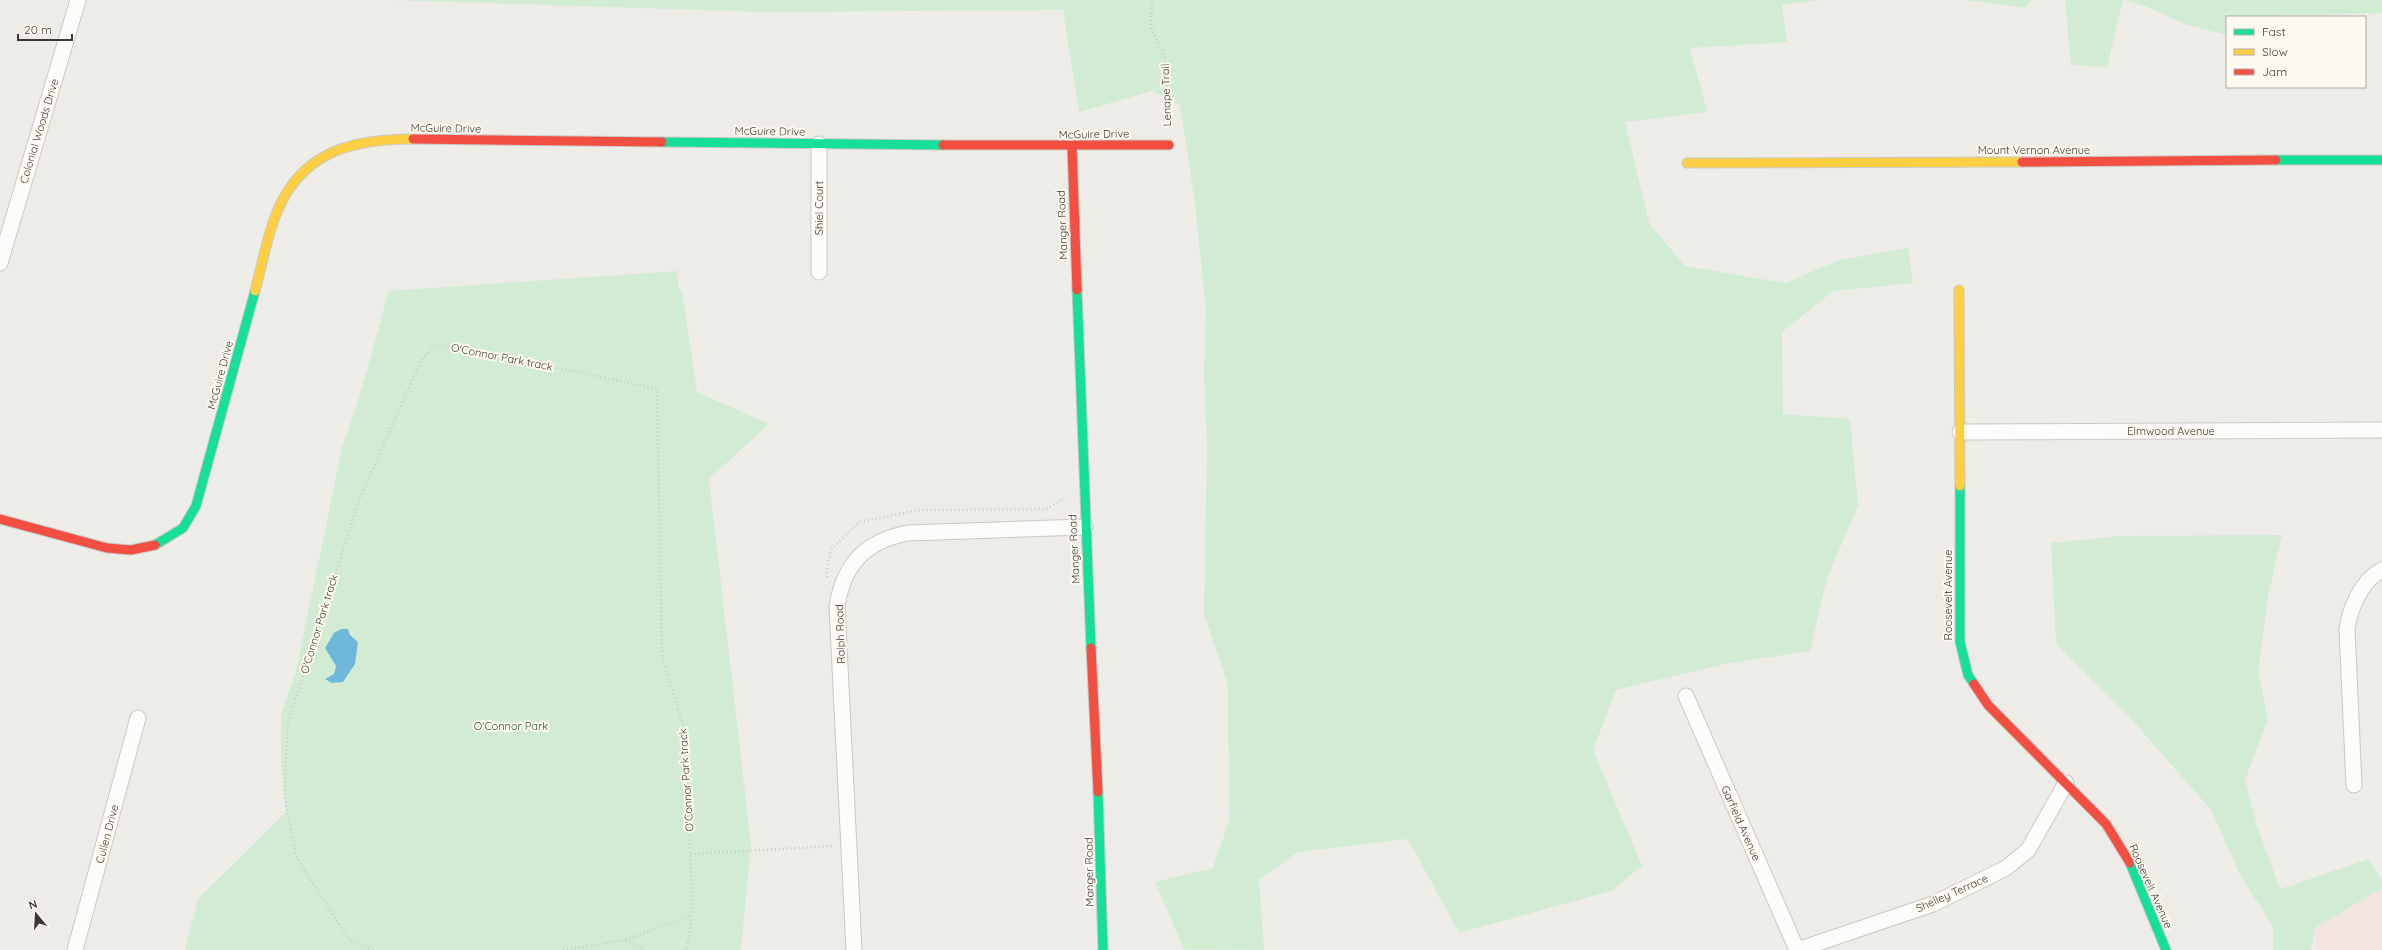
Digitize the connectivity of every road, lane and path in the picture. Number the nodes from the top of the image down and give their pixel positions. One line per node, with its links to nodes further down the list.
1 (78, 0): 8 (street, Colonial Woods Drive)
2 (1152, 0): 4 (path, Lenape Trail)
3 (819, 144): 5 (street, McGuire Drive); 9 (street, Shiel Court); 13 (street, McGuire Drive)
4 (1168, 145): 5 (street, McGuire Drive)
5 (1072, 146): 14 (street, Manger Road)
6 (2382, 160): 7 (street, Mount Vernon Avenue)
7 (1687, 163)
8 (0, 263)
9 (819, 272)
10 (1959, 290): 12 (street, Roosevelt Avenue)
11 (2382, 430): 12 (street, Elmwood Avenue)
12 (1960, 432): 18 (street, Roosevelt Avenue)
13 (0, 519)
14 (1085, 527): 27 (street, Ralph Road); 28 (street, Manger Road)
15 (2382, 570): 19 (street)
16 (1686, 696): 29 (street, Garfield Avenue)
17 (138, 718): 22 (street, Cullen Drive)
18 (2066, 783): 29 (street, Shelley Terrace); 30 (street, Roosevelt Avenue)
19 (2354, 785)
20 (691, 915): 21 (path); 23 (path, O'Connor Park track); 26 (path, O'Connor Park track)
21 (625, 940): 24 (path); 25 (path)
22 (75, 950)
23 (373, 950)
24 (562, 950)
25 (644, 950)
26 (686, 950)
27 (854, 950)
28 (1103, 950)
29 (1797, 950)
30 (2166, 950)

